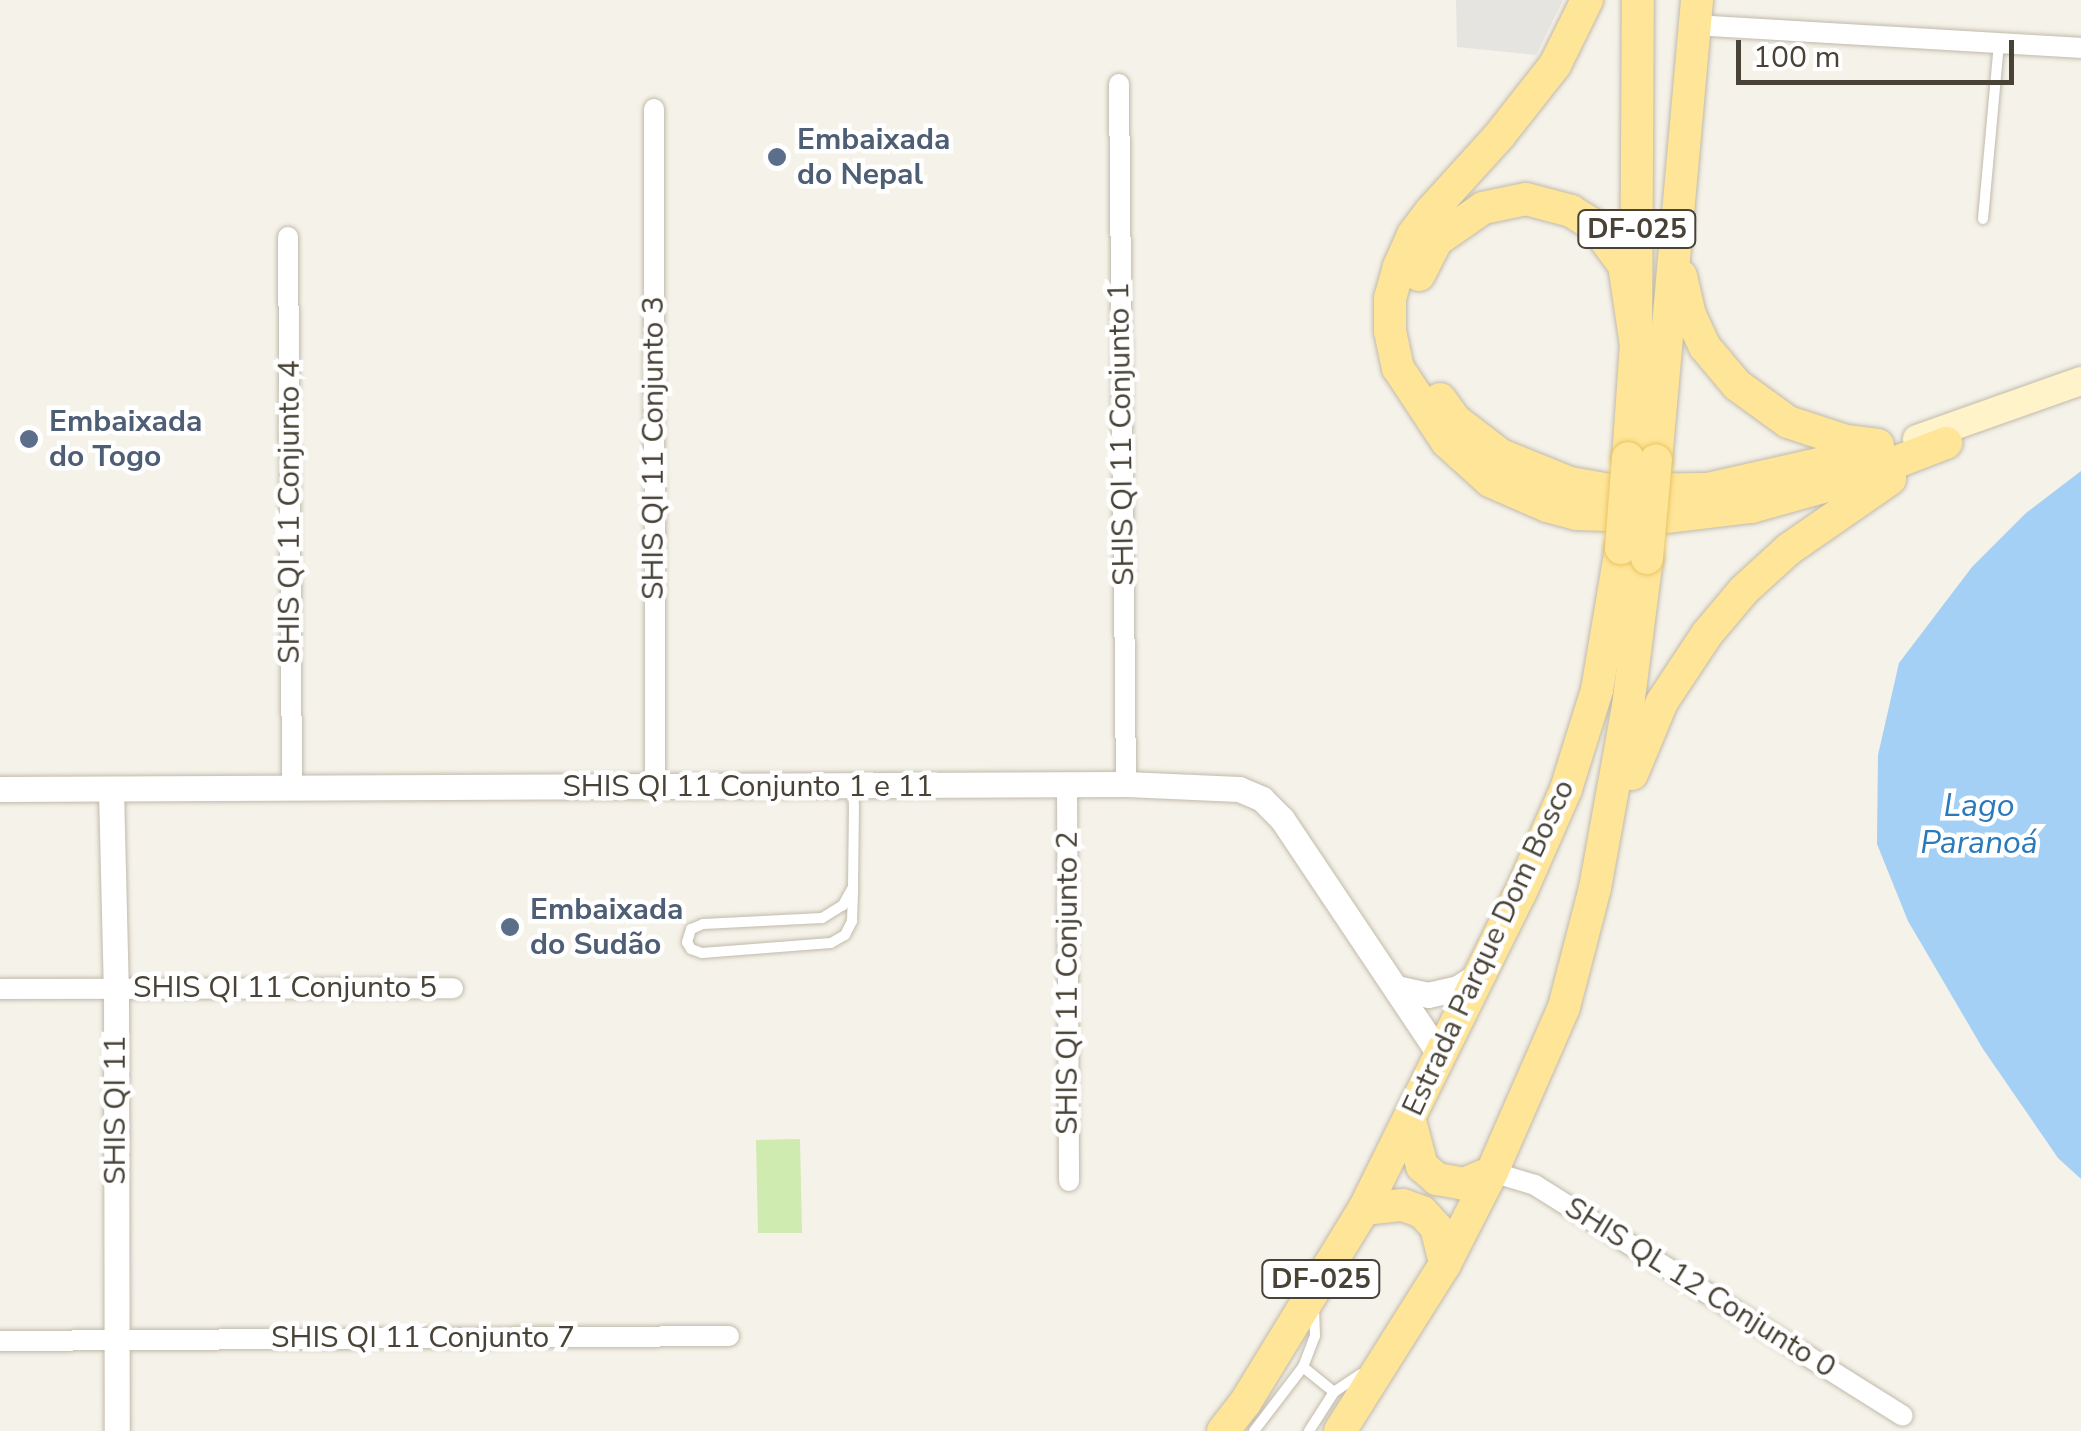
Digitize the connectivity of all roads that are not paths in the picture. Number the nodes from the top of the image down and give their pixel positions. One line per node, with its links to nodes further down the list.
1 (1587, 0): 14 (main road)
2 (1638, 0): 11 (main road, Estrada Parque Dom Bosco / DF-025)
3 (1696, 12): 4 (street); 9 (main road, Estrada Parque Dom Bosco / DF-025)
4 (2000, 43): 5 (street); 8 (lane)
5 (2081, 48)
6 (1118, 84): 18 (street, SHIS QI 11 Conjunto 1)
7 (654, 109): 21 (street, SHIS QI 11 Conjunto 3)
8 (1984, 219)
9 (1676, 232): 15 (main road); 16 (main road, Estrada Parque Dom Bosco / DF-025)
10 (288, 237): 22 (street, SHIS QI 11 Conjunto 4)
11 (1636, 344): 15 (main road); 16 (main road, Estrada Parque Dom Bosco / DF-025)
12 (2081, 381): 15 (main road)
13 (2081, 397): 14 (main road)
14 (1946, 444): 26 (main road)
15 (1892, 447)
16 (1642, 459): 17 (main road, Estrada Parque Dom Bosco / DF-025, bridge)
17 (1634, 553): 26 (main road, Estrada Parque Dom Bosco / DF-025); 27 (main road, Estrada Parque Dom Bosco / DF-025)
18 (1126, 784): 20 (street, SHIS QI 11 Conjunto 1 e 11); 29 (street, SHIS QI 11 Conjunto 1 e 11)
19 (854, 786): 20 (street, SHIS QI 11 Conjunto 1 e 11); 21 (street, SHIS QI 11 Conjunto 1 e 11); 25 (lane)
20 (1067, 786): 35 (street, SHIS QI 11 Conjunto 2)
21 (655, 787): 22 (street, SHIS QI 11 Conjunto 1 e 11)
22 (292, 788): 24 (street, SHIS QI 11 Conjunto 1 e 11)
23 (0, 789): 24 (street, SHIS QI 11 Conjunto 1 e 11)
24 (111, 790): 31 (street, SHIS QI 11)
25 (853, 886): 25 (lane)
26 (1595, 888): 34 (main road, Estrada Parque Dom Bosco / DF-025)
27 (1481, 974): 29 (street); 32 (main road, Estrada Parque Dom Bosco / DF-025)
28 (453, 988): 31 (street, SHIS QI 11 Conjunto 5)
29 (1396, 988): 32 (street, SHIS QI 11 Conjunto 1 e 11)
30 (0, 989): 31 (street, SHIS QI 11 Conjunto 5)
31 (116, 989): 40 (street, SHIS QI 11)
32 (1440, 1055): 33 (main road, Estrada Parque Dom Bosco / DF-025)
33 (1410, 1122): 34 (main road); 36 (main road, Estrada Parque Dom Bosco / DF-025)
34 (1492, 1172): 37 (main road, Estrada Parque Dom Bosco / DF-025); 45 (street, SHIS QL 12 Conjunto 0)
35 (1069, 1180)
36 (1364, 1210): 37 (main road); 38 (main road, Estrada Parque Dom Bosco / DF-025)
37 (1446, 1264): 43 (main road, Estrada Parque Dom Bosco / DF-025)
38 (1314, 1293): 42 (lane); 47 (main road, Estrada Parque Dom Bosco / DF-025)
39 (730, 1336): 40 (street, SHIS QI 11 Conjunto 7)
40 (116, 1340): 41 (street, SHIS QI 11 Conjunto 7); 46 (street, SHIS QI 11)
41 (0, 1341)
42 (1303, 1367): 44 (lane); 48 (lane)
43 (1378, 1376): 44 (lane); 50 (main road, Estrada Parque Dom Bosco / DF-025)
44 (1334, 1392): 49 (lane)
45 (1904, 1416)
46 (116, 1431)
47 (1223, 1431)
48 (1254, 1431)
49 (1309, 1431)
50 (1340, 1431)

